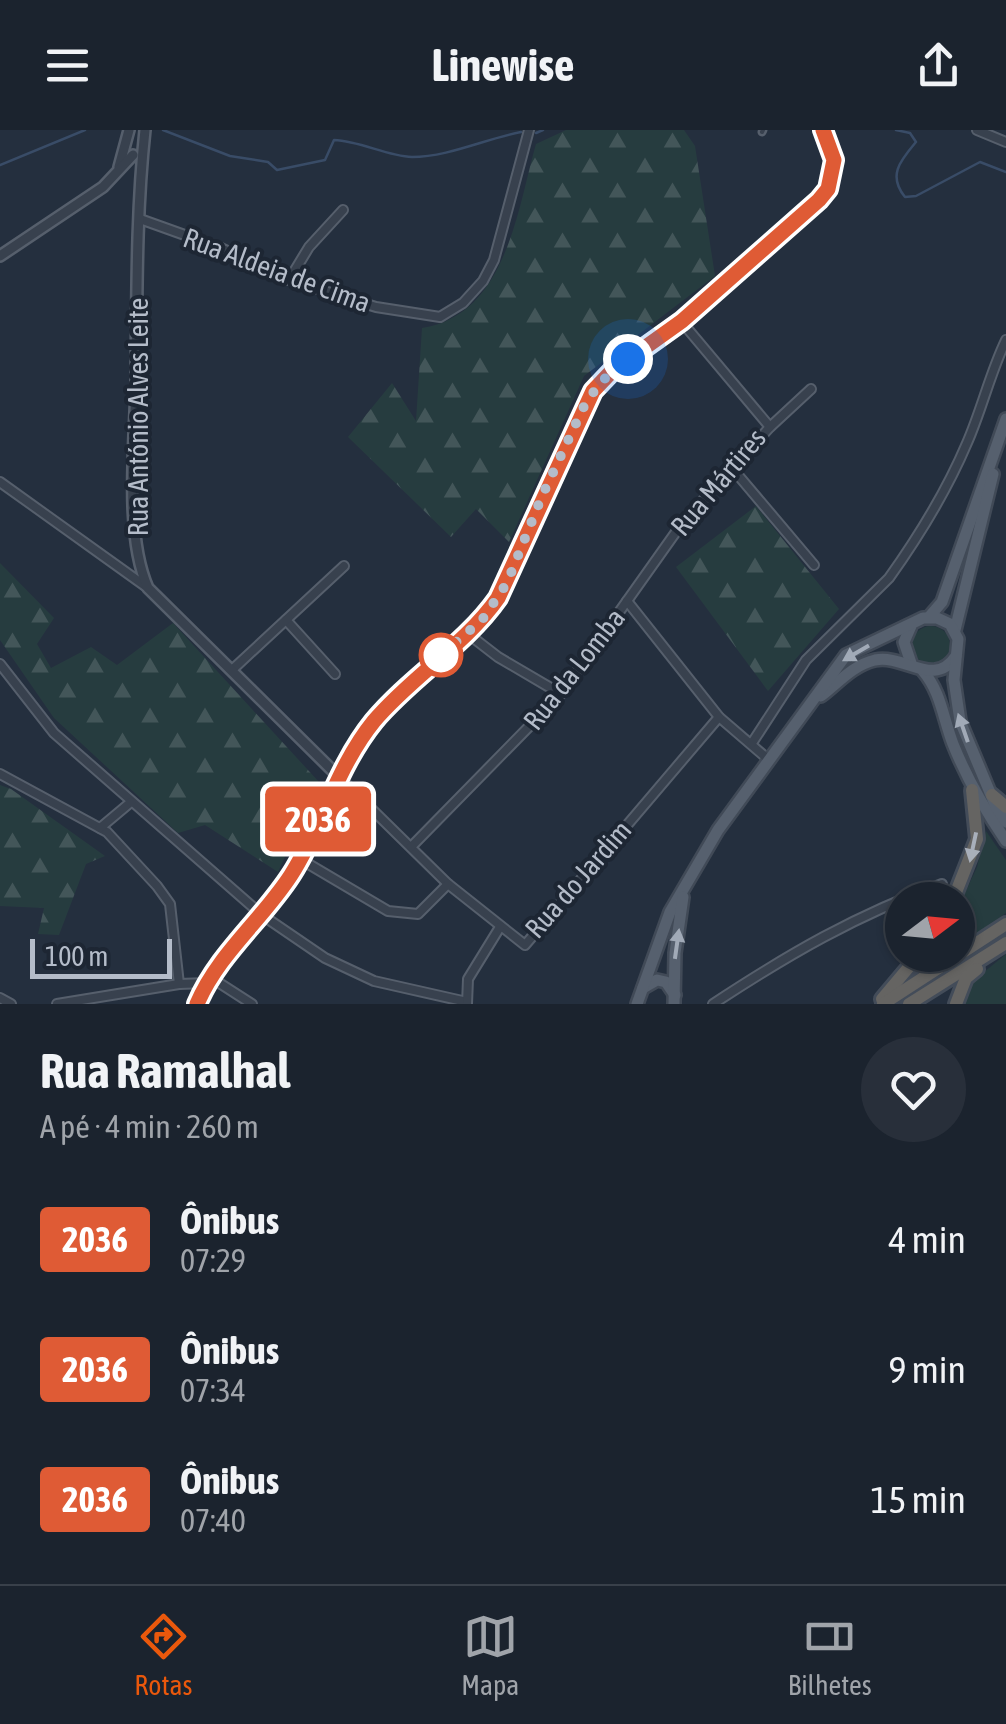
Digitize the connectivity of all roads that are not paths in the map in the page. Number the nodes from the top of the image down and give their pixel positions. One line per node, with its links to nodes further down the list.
1 (144, 130): 6 (street, Rua António Alves Leite)
2 (529, 130): 10 (street, Rua Aldeia de Cima)
3 (823, 130): 11 (street)
4 (977, 130): 5 (street)
5 (1006, 142)
6 (129, 143): 8 (street, Rua António Alves Leite); 9 (street)
7 (343, 210): 10 (street)
8 (140, 219): 10 (street, Rua Aldeia de Cima); 21 (street, Rua António Alves Leite)
9 (0, 256)
10 (290, 280)
11 (682, 321): 15 (street, Rua Mártires); 27 (street)
12 (1006, 340): 36 (street)
13 (811, 389): 15 (street)
14 (1006, 420): 23 (main road)
15 (770, 427): 17 (street, Rua Mártires)
16 (1006, 430): 26 (main road)
17 (732, 468): 19 (street); 22 (street, Rua Mártires)
18 (0, 482): 21 (street)
19 (814, 565)
20 (344, 566): 24 (street)
21 (148, 588): 30 (street)
22 (627, 601): 33 (street, Rua da Lomba); 35 (street, Rua da Lomba)
23 (929, 617): 25 (main road); 26 (main road)
24 (286, 620): 30 (street); 32 (street)
25 (911, 626): 31 (main road); 34 (main road, one-way to 34)
26 (955, 630): 28 (main road)
27 (467, 633): 33 (street); 39 (street)
28 (956, 656): 31 (main road); 41 (main road, one-way to 28)
29 (0, 664): 42 (street)
30 (233, 668): 39 (street)
31 (918, 668): 34 (main road); 40 (main road)
32 (335, 674)
33 (561, 694): 47 (street, Rua da Lomba)
34 (817, 698): 37 (main road)
35 (719, 717): 36 (street, Rua da Lomba); 55 (street, Rua do Jardim)
36 (752, 743): 37 (street, Rua da Lomba)
37 (769, 760): 51 (main road)
38 (0, 774): 45 (street)
39 (338, 776): 47 (street, Rua do Jardim); 48 (street)
40 (972, 790): 46 (main road); 49 (highway, one-way to 49)
41 (992, 795): 43 (highway); 44 (main road)
42 (130, 802): 45 (street); 53 (street)
43 (1006, 806)
44 (1006, 822)
45 (100, 828): 59 (street)
46 (1006, 841)
47 (411, 847): 50 (street, Rua do Jardim)
48 (300, 860): 50 (street); 53 (street)
49 (960, 882)
50 (448, 884): 55 (street, Rua do Jardim)
51 (684, 892): 60 (main road); 62 (main road, one-way to 51)
52 (885, 908): 69 (street)
53 (262, 915): 58 (street); 63 (street)
54 (1006, 924): 70 (highway)
55 (500, 928): 63 (street)
56 (1004, 945): 71 (highway); 72 (highway)
57 (905, 972): 70 (highway)
58 (208, 980): 59 (street); 66 (street); 67 (street)
59 (179, 984): 65 (street)
60 (644, 988): 62 (main road); 68 (main road)
61 (0, 998): 64 (street)
62 (675, 1000)
63 (467, 1003)
64 (11, 1004)
65 (58, 1004)
66 (197, 1004)
67 (252, 1004)
68 (637, 1004)
69 (714, 1004)
70 (881, 1004)
71 (910, 1004)
72 (956, 1004)

